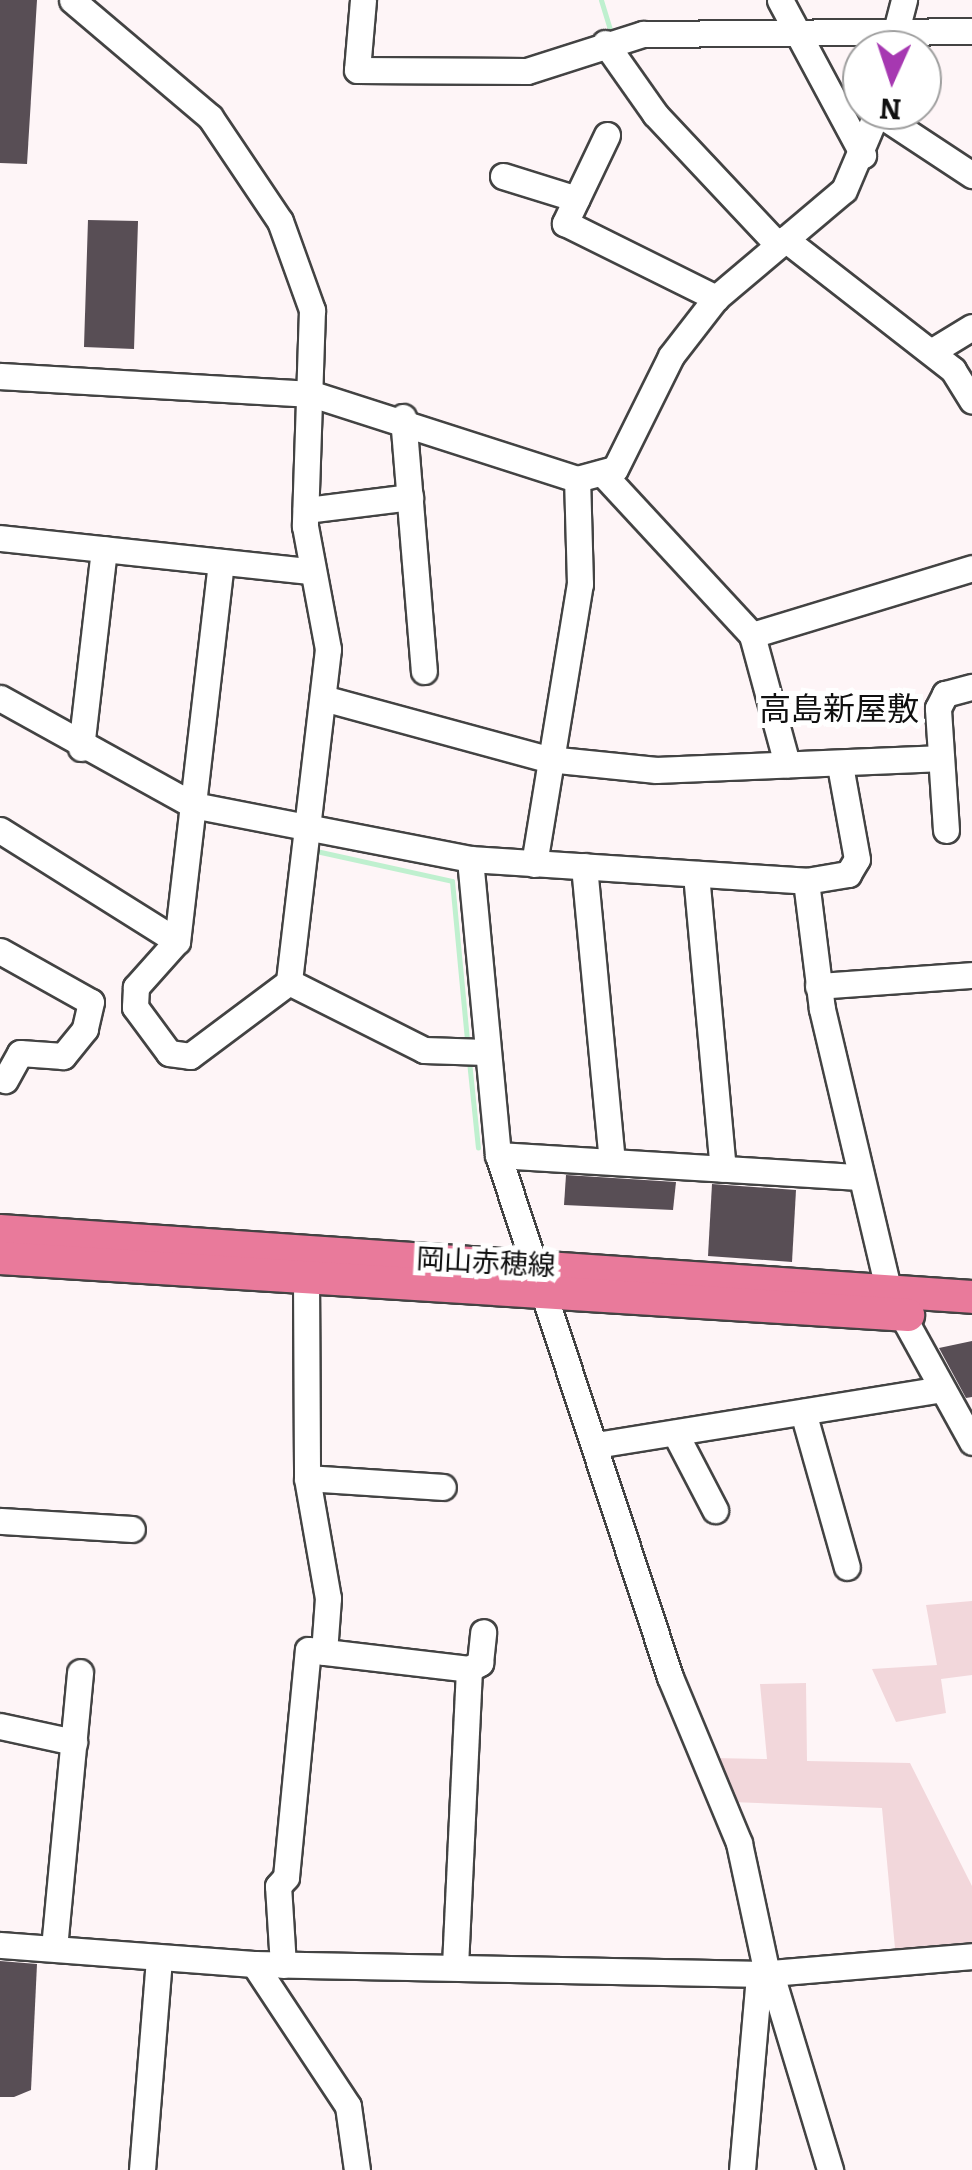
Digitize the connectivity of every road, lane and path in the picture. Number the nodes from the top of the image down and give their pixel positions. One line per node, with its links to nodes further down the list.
1 (72, 0): 23 (street)
2 (363, 0): 10 (street)
3 (780, 0): 5 (street)
4 (904, 0): 6 (street)
5 (798, 28): 8 (street); 10 (street); 14 (street)
6 (896, 30)
7 (972, 31): 9 (street)
8 (842, 33)
9 (942, 34)
10 (610, 41): 18 (street)
11 (872, 130): 14 (street)
12 (905, 130): 15 (street)
13 (608, 136): 17 (street)
14 (863, 155): 18 (street)
15 (972, 175)
16 (503, 176): 17 (street)
17 (577, 200): 19 (street)
18 (787, 237): 19 (street); 21 (street)
19 (716, 298): 26 (street)
20 (972, 327): 21 (street)
21 (938, 348): 24 (street)
22 (0, 376): 23 (street)
23 (312, 394): 25 (street); 28 (street)
24 (972, 400)
25 (403, 416): 26 (street); 27 (street)
26 (590, 476): 34 (street); 41 (street)
27 (410, 497): 28 (street); 35 (street)
28 (306, 510): 33 (street)
29 (0, 538): 30 (street)
30 (104, 549): 31 (street); 39 (street)
31 (221, 562): 33 (street); 44 (street)
32 (972, 568): 34 (street)
33 (311, 571): 38 (street)
34 (752, 636): 42 (street)
35 (424, 671)
36 (972, 687): 40 (street)
37 (0, 698): 39 (street)
38 (323, 698): 41 (street); 45 (street)
39 (81, 748): 44 (street)
40 (936, 758): 43 (street); 47 (street)
41 (548, 759): 42 (street); 49 (street)
42 (788, 764): 43 (street)
43 (840, 765): 52 (street)
44 (193, 805): 45 (street); 53 (street)
45 (307, 829): 48 (street); 56 (street)
46 (0, 830): 53 (street)
47 (946, 830)
48 (470, 859): 49 (street); 58 (street)
49 (534, 864): 50 (street)
50 (584, 866): 51 (street); 61 (street)
51 (696, 874): 52 (street); 62 (street)
52 (806, 880): 57 (street)
53 (177, 941): 56 (street)
54 (0, 951): 59 (street)
55 (972, 975): 57 (street)
56 (288, 982): 58 (street)
57 (818, 986): 63 (street)
58 (486, 1052): 60 (street)
59 (5, 1080)
60 (498, 1155): 61 (street); 67 (street)
61 (612, 1161): 62 (street)
62 (723, 1169): 63 (street)
63 (859, 1177): 69 (street)
64 (0, 1232): 67 (main road, 岡山赤穂線)
65 (0, 1258): 66 (main road, 岡山赤穂線)
66 (306, 1276): 67 (main road, 岡山赤穂線); 77 (street)
67 (540, 1280): 69 (main road, 岡山赤穂線); 76 (street)
68 (972, 1297): 69 (main road, 岡山赤穂線)
69 (896, 1303): 70 (main road, 岡山赤穂線); 71 (street)
70 (972, 1319)
71 (941, 1389): 72 (street); 73 (street)
72 (803, 1412): 74 (street); 82 (street)
73 (964, 1412): 75 (street)
74 (675, 1432): 76 (street); 79 (street)
75 (972, 1442)
76 (596, 1446): 96 (street)
77 (306, 1478): 78 (street); 84 (street)
78 (443, 1487)
79 (715, 1510)
80 (0, 1521): 81 (street)
81 (132, 1529)
82 (848, 1567)
83 (483, 1632): 85 (street)
84 (324, 1652): 85 (street); 94 (street)
85 (469, 1668): 95 (street)
86 (80, 1672): 88 (street)
87 (0, 1726): 88 (street)
88 (74, 1742): 90 (street)
89 (0, 1945): 90 (street)
90 (54, 1948): 92 (street)
91 (972, 1956): 96 (street)
92 (159, 1958): 93 (street); 97 (street)
93 (254, 1964): 94 (street); 98 (street)
94 (283, 1965): 95 (street)
95 (455, 1966): 96 (street)
96 (766, 1974): 99 (street); 100 (street)
97 (142, 2170)
98 (358, 2170)
99 (742, 2170)
100 (830, 2170)

